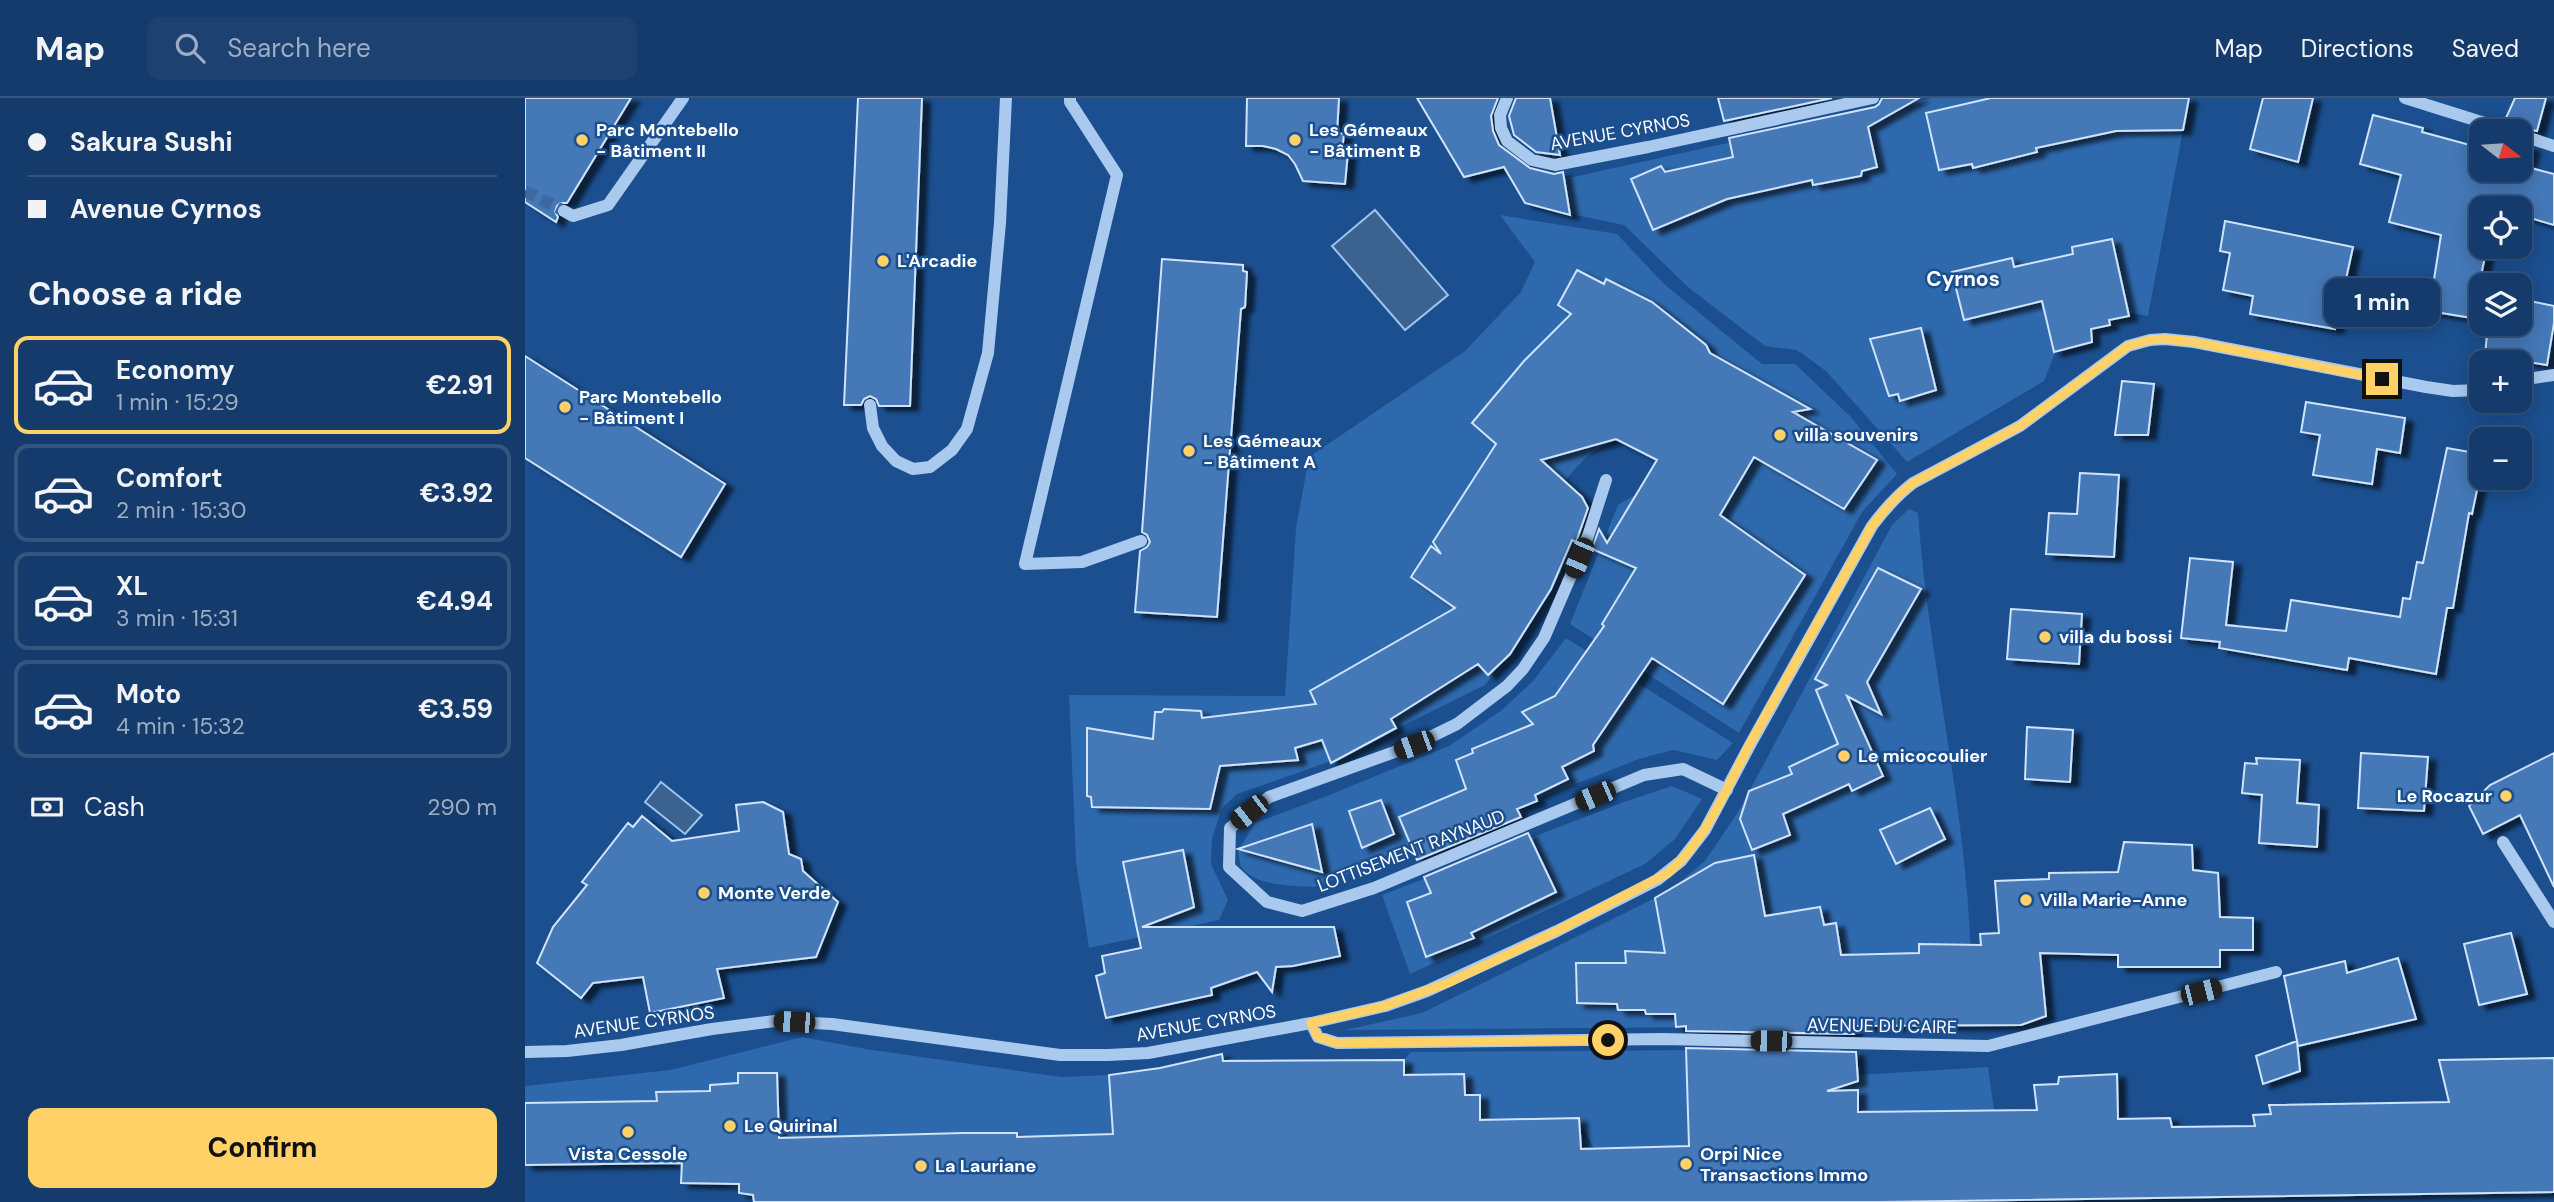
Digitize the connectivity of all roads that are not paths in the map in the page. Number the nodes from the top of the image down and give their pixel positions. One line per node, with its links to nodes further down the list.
1 (683, 98): 10 (street)
2 (1006, 98): 14 (street)
3 (1070, 98): 16 (street)
4 (1507, 98): 5 (street, AVENUE CYRNOS)
5 (1873, 98)
6 (2405, 98): 7 (street)
7 (2472, 119)
8 (2532, 139): 9 (street)
9 (2554, 146)
10 (563, 211)
11 (2554, 375): 12 (street)
12 (2532, 378)
13 (2469, 390): 17 (street, AVENUE CYRNOS)
14 (870, 405)
15 (1606, 480): 17 (street, LOTTISEMENT RAYNAUD)
16 (1141, 541)
17 (1727, 790): 21 (street, AVENUE CYRNOS)
18 (2503, 842): 19 (street)
19 (2554, 922)
20 (2276, 972): 21 (street, AVENUE DU CAIRE)
21 (1311, 1023): 22 (street, AVENUE CYRNOS)
22 (525, 1052)

